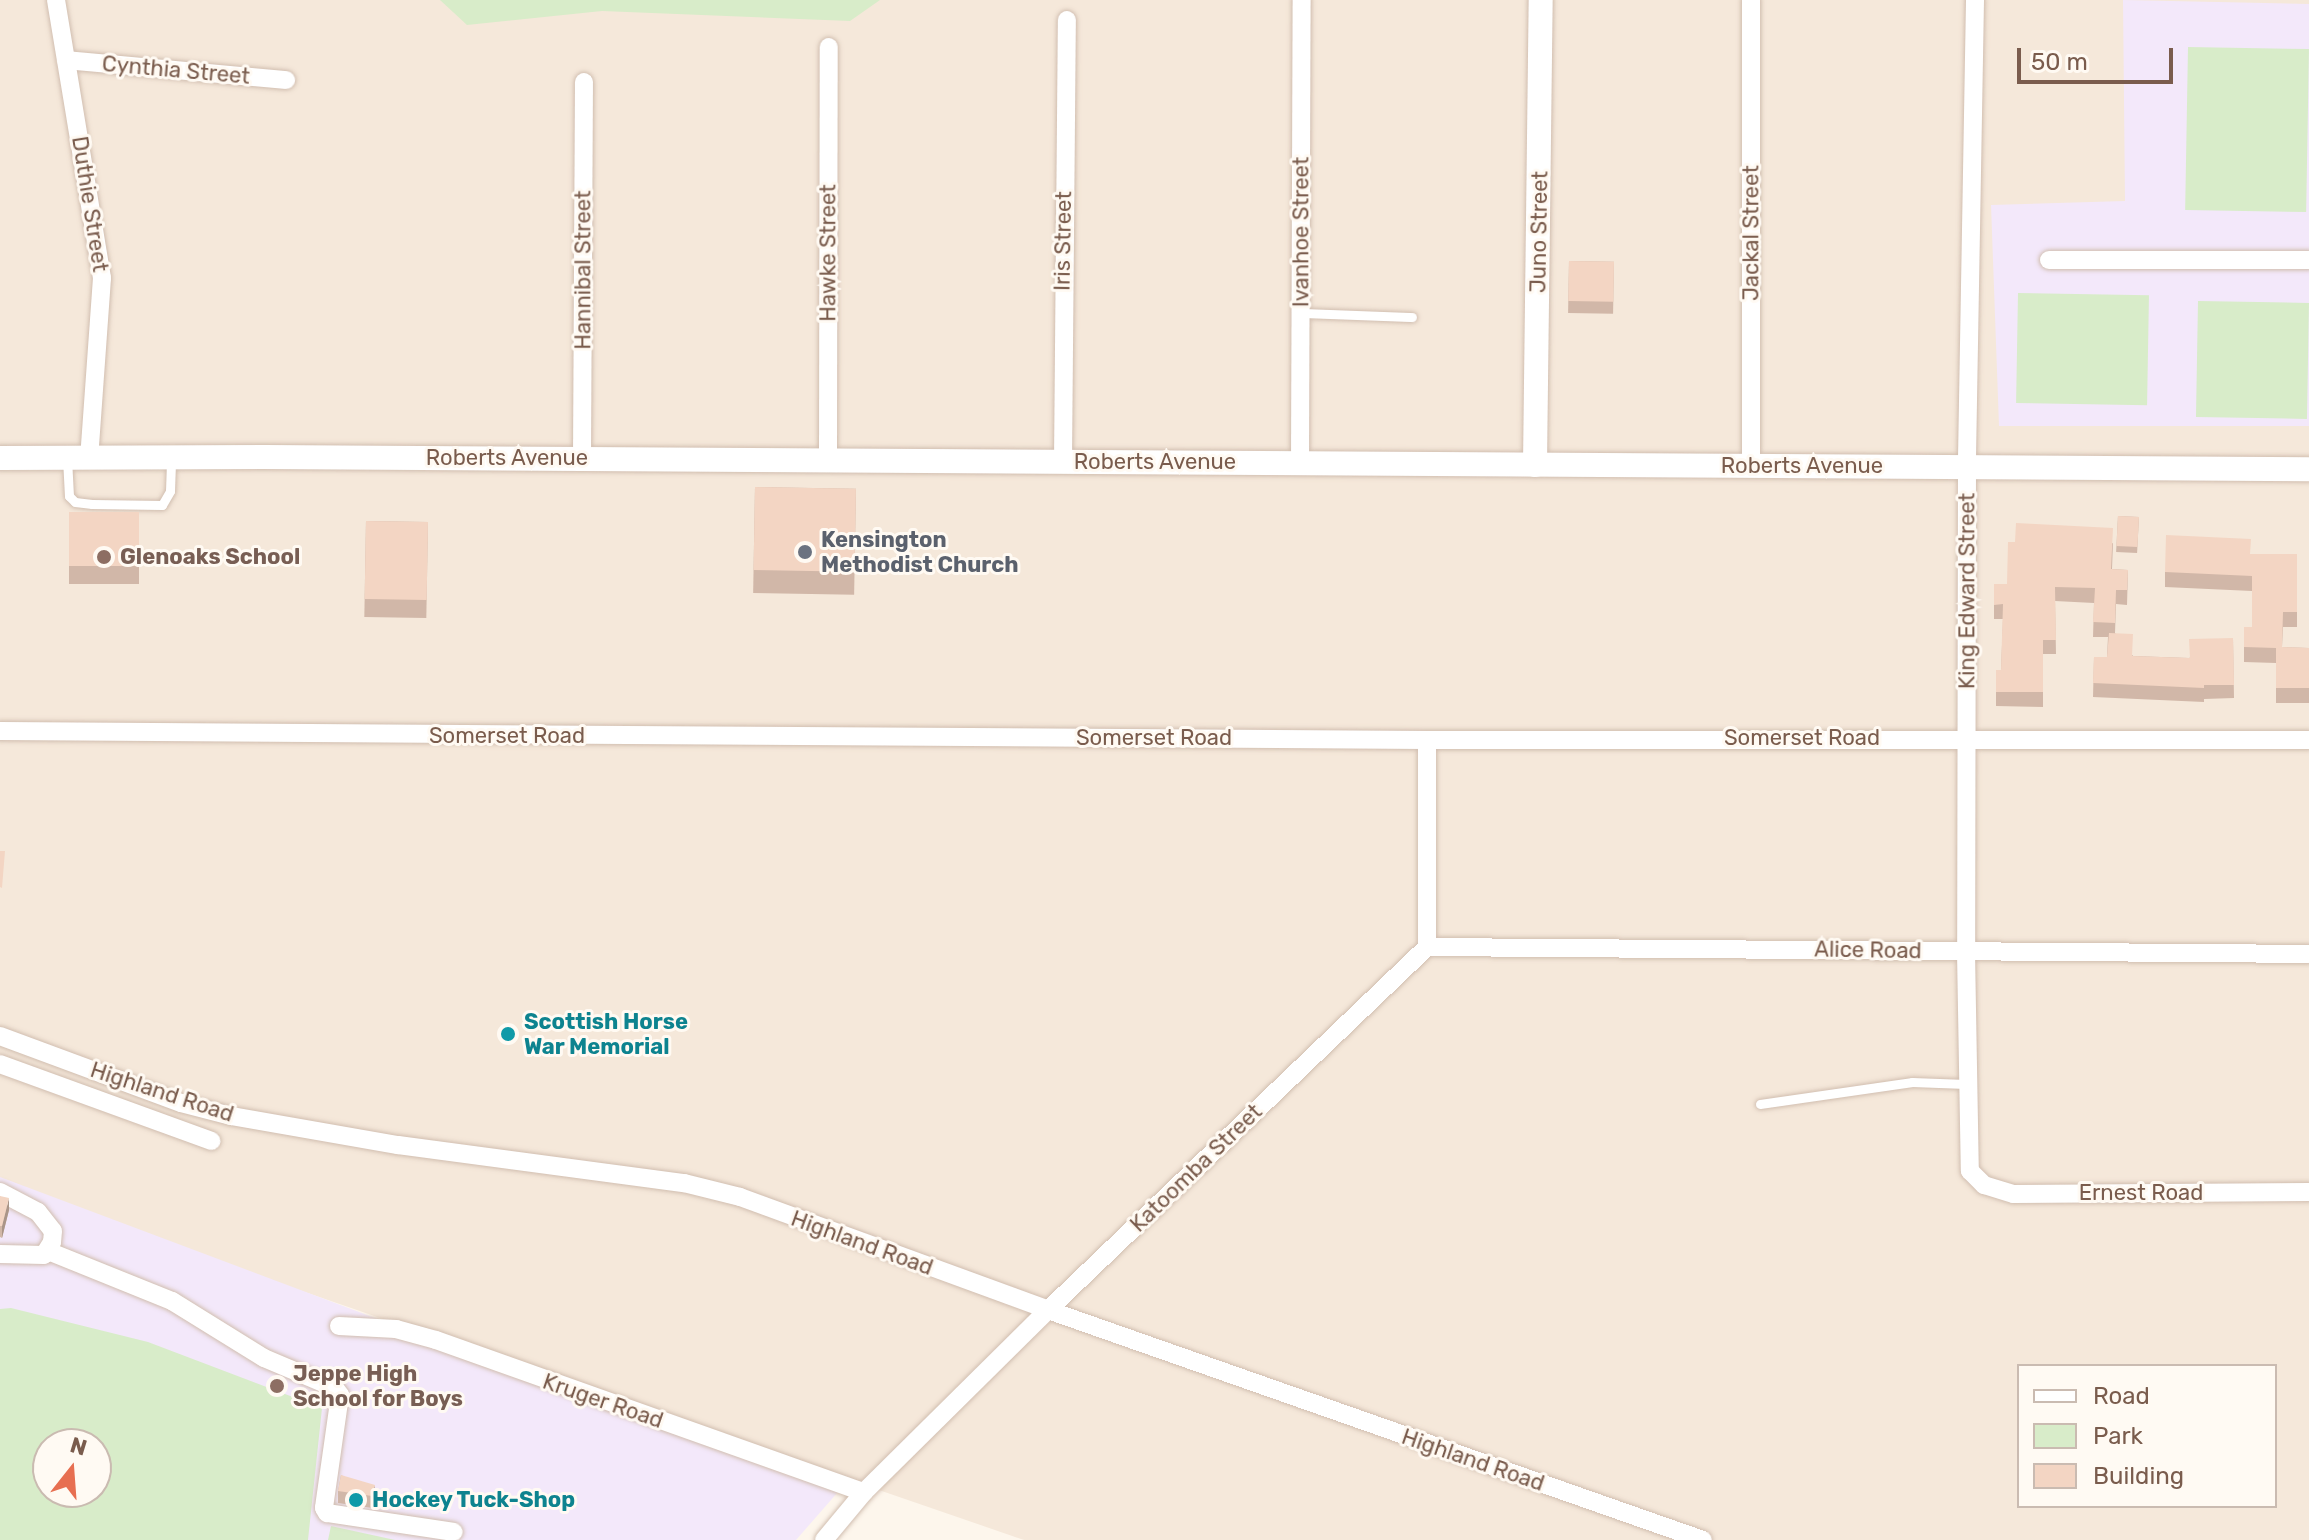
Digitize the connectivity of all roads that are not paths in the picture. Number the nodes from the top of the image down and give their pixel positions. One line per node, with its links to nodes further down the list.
1 (56, 0): 8 (street, Duthie Street)
2 (1302, 0): 13 (street, Ivanhoe Street)
3 (1541, 0): 22 (main road, Juno Street)
4 (1751, 0): 23 (street, Jackal Street)
5 (1975, 0): 24 (street, King Edward Street)
6 (1067, 20): 20 (street, Iris Street)
7 (829, 47): 19 (street, Hawke Street)
8 (66, 60): 9 (street, Cynthia Street); 16 (street, Duthie Street)
9 (286, 80)
10 (584, 82): 18 (street, Hannibal Street)
11 (2049, 260): 12 (street)
12 (2309, 260)
13 (1301, 313): 14 (lane); 21 (street, Ivanhoe Street)
14 (1412, 317)
15 (0, 458): 16 (main road, Roberts Avenue)
16 (78, 458): 17 (main road, Roberts Avenue); 17 (lane)
17 (171, 458): 18 (main road, Roberts Avenue)
18 (582, 459): 19 (main road, Roberts Avenue)
19 (828, 459): 20 (main road, Roberts Avenue)
20 (1063, 462): 21 (main road, Roberts Avenue)
21 (1300, 463): 22 (main road, Roberts Avenue)
22 (1535, 465): 23 (main road, Roberts Avenue)
23 (1751, 466): 24 (main road, Roberts Avenue)
24 (1967, 466): 25 (main road, Roberts Avenue); 27 (street, King Edward Street)
25 (2309, 469)
26 (0, 731): 28 (street, Somerset Road)
27 (1967, 738): 28 (street, Somerset Road); 29 (street, Somerset Road); 31 (street, King Edward Street)
28 (1427, 740): 30 (street)
29 (2309, 740)
30 (1427, 947): 31 (street, Alice Road); 43 (street, Katoomba Street)
31 (1966, 952): 32 (street, Alice Road); 35 (street, King Edward Street)
32 (2309, 954)
33 (0, 1036): 43 (street, Highland Road)
34 (0, 1064): 37 (street, Highland Road)
35 (1966, 1084): 36 (lane); 38 (street, King Edward Street)
36 (1760, 1104)
37 (211, 1141)
38 (1976, 1179): 40 (street, Ernest Road)
39 (0, 1192): 41 (street)
40 (2309, 1192)
41 (48, 1251): 42 (street); 46 (street)
42 (0, 1254)
43 (1048, 1310): 45 (street, Katoomba Street); 48 (street, Highland Road)
44 (339, 1326): 45 (street, Kruger Road)
45 (864, 1492): 47 (street, Katoomba Street)
46 (454, 1532)
47 (824, 1540)
48 (1703, 1540)

